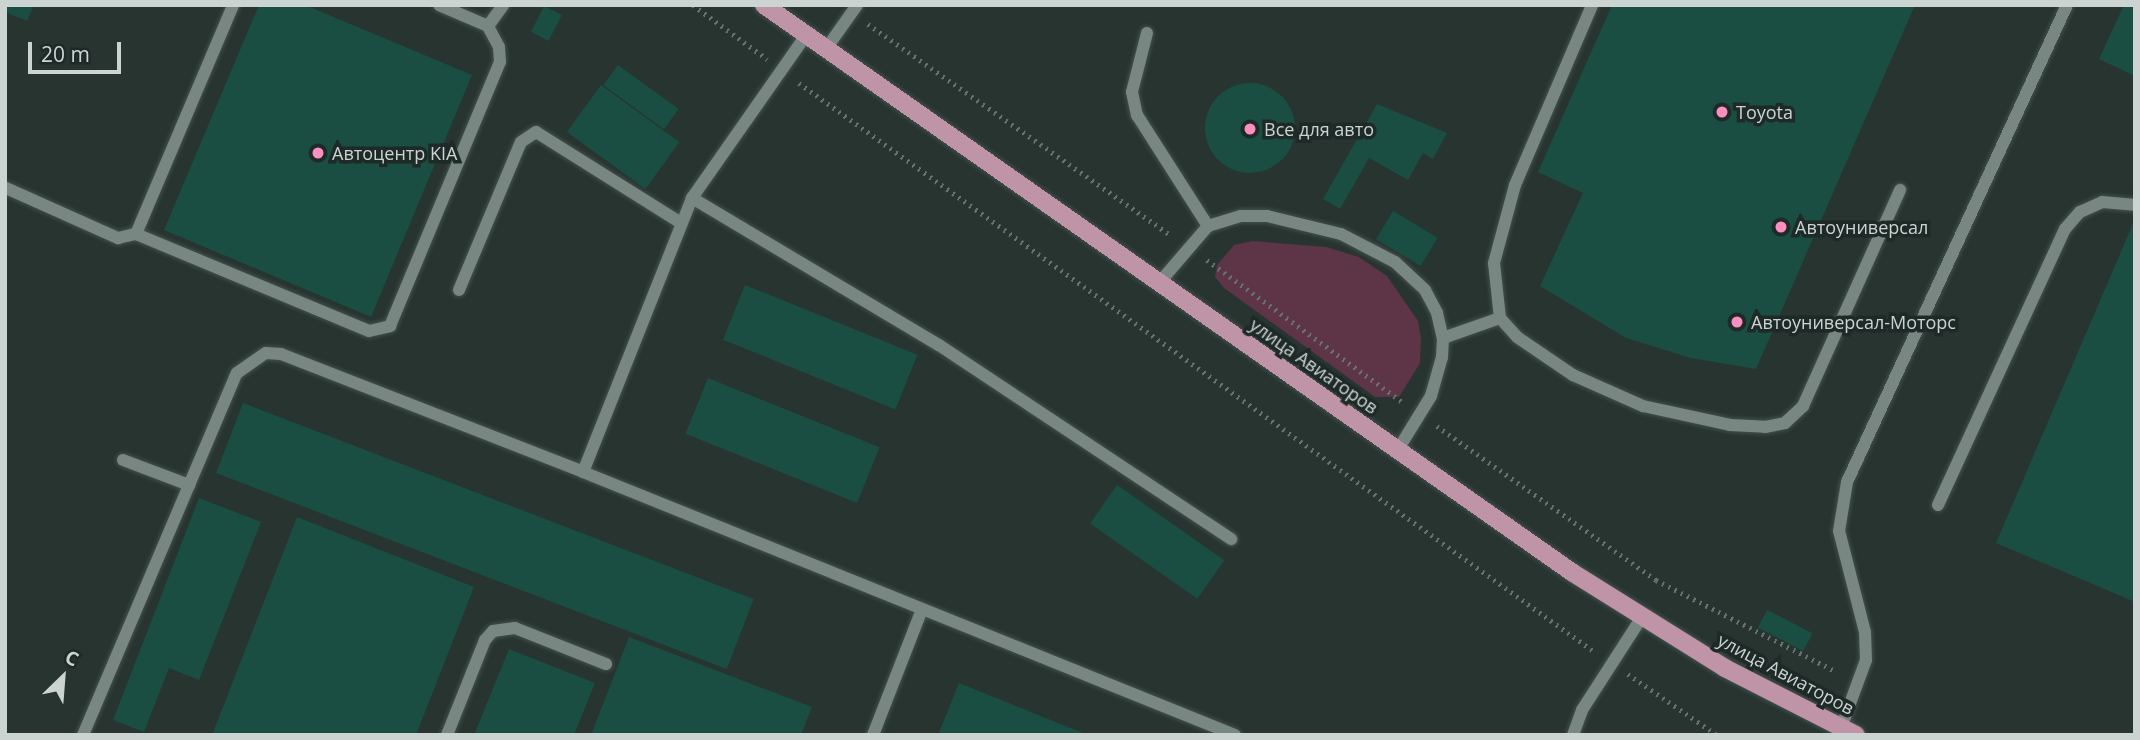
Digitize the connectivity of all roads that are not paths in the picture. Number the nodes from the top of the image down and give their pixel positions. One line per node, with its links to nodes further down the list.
1 (233, 5): 18 (lane)
2 (439, 5): 8 (lane)
3 (503, 5): 8 (lane)
4 (764, 5): 10 (main road, улица Авиаторов)
5 (1592, 5): 21 (lane)
6 (2067, 5): 32 (lane)
7 (854, 9): 11 (lane)
8 (488, 26): 18 (lane)
9 (1147, 33): 17 (lane)
10 (806, 35): 11 (main road, улица Авиаторов); 14 (lane)
11 (826, 49): 19 (main road, улица Авиаторов)
12 (6, 188): 18 (lane)
13 (1900, 190): 21 (lane)
14 (692, 198): 16 (lane); 28 (lane)
15 (2135, 205): 27 (lane)
16 (681, 223): 20 (lane); 25 (lane)
17 (1208, 226): 19 (lane); 22 (lane)
18 (136, 234)
19 (1158, 283): 23 (main road, улица Авиаторов)
20 (459, 290)
21 (1500, 318): 22 (lane)
22 (1443, 338): 23 (lane)
23 (1397, 451): 30 (main road, улица Авиаторов)
24 (124, 460): 26 (lane)
25 (583, 472): 26 (lane); 29 (lane)
26 (189, 485): 33 (lane)
27 (1938, 505)
28 (1231, 539)
29 (922, 609): 35 (lane); 36 (lane)
30 (1642, 617): 32 (main road, улица Авиаторов); 37 (lane)
31 (606, 664): 34 (lane)
32 (1848, 731)
33 (83, 735)
34 (447, 735)
35 (873, 735)
36 (1236, 735)
37 (1573, 735)

